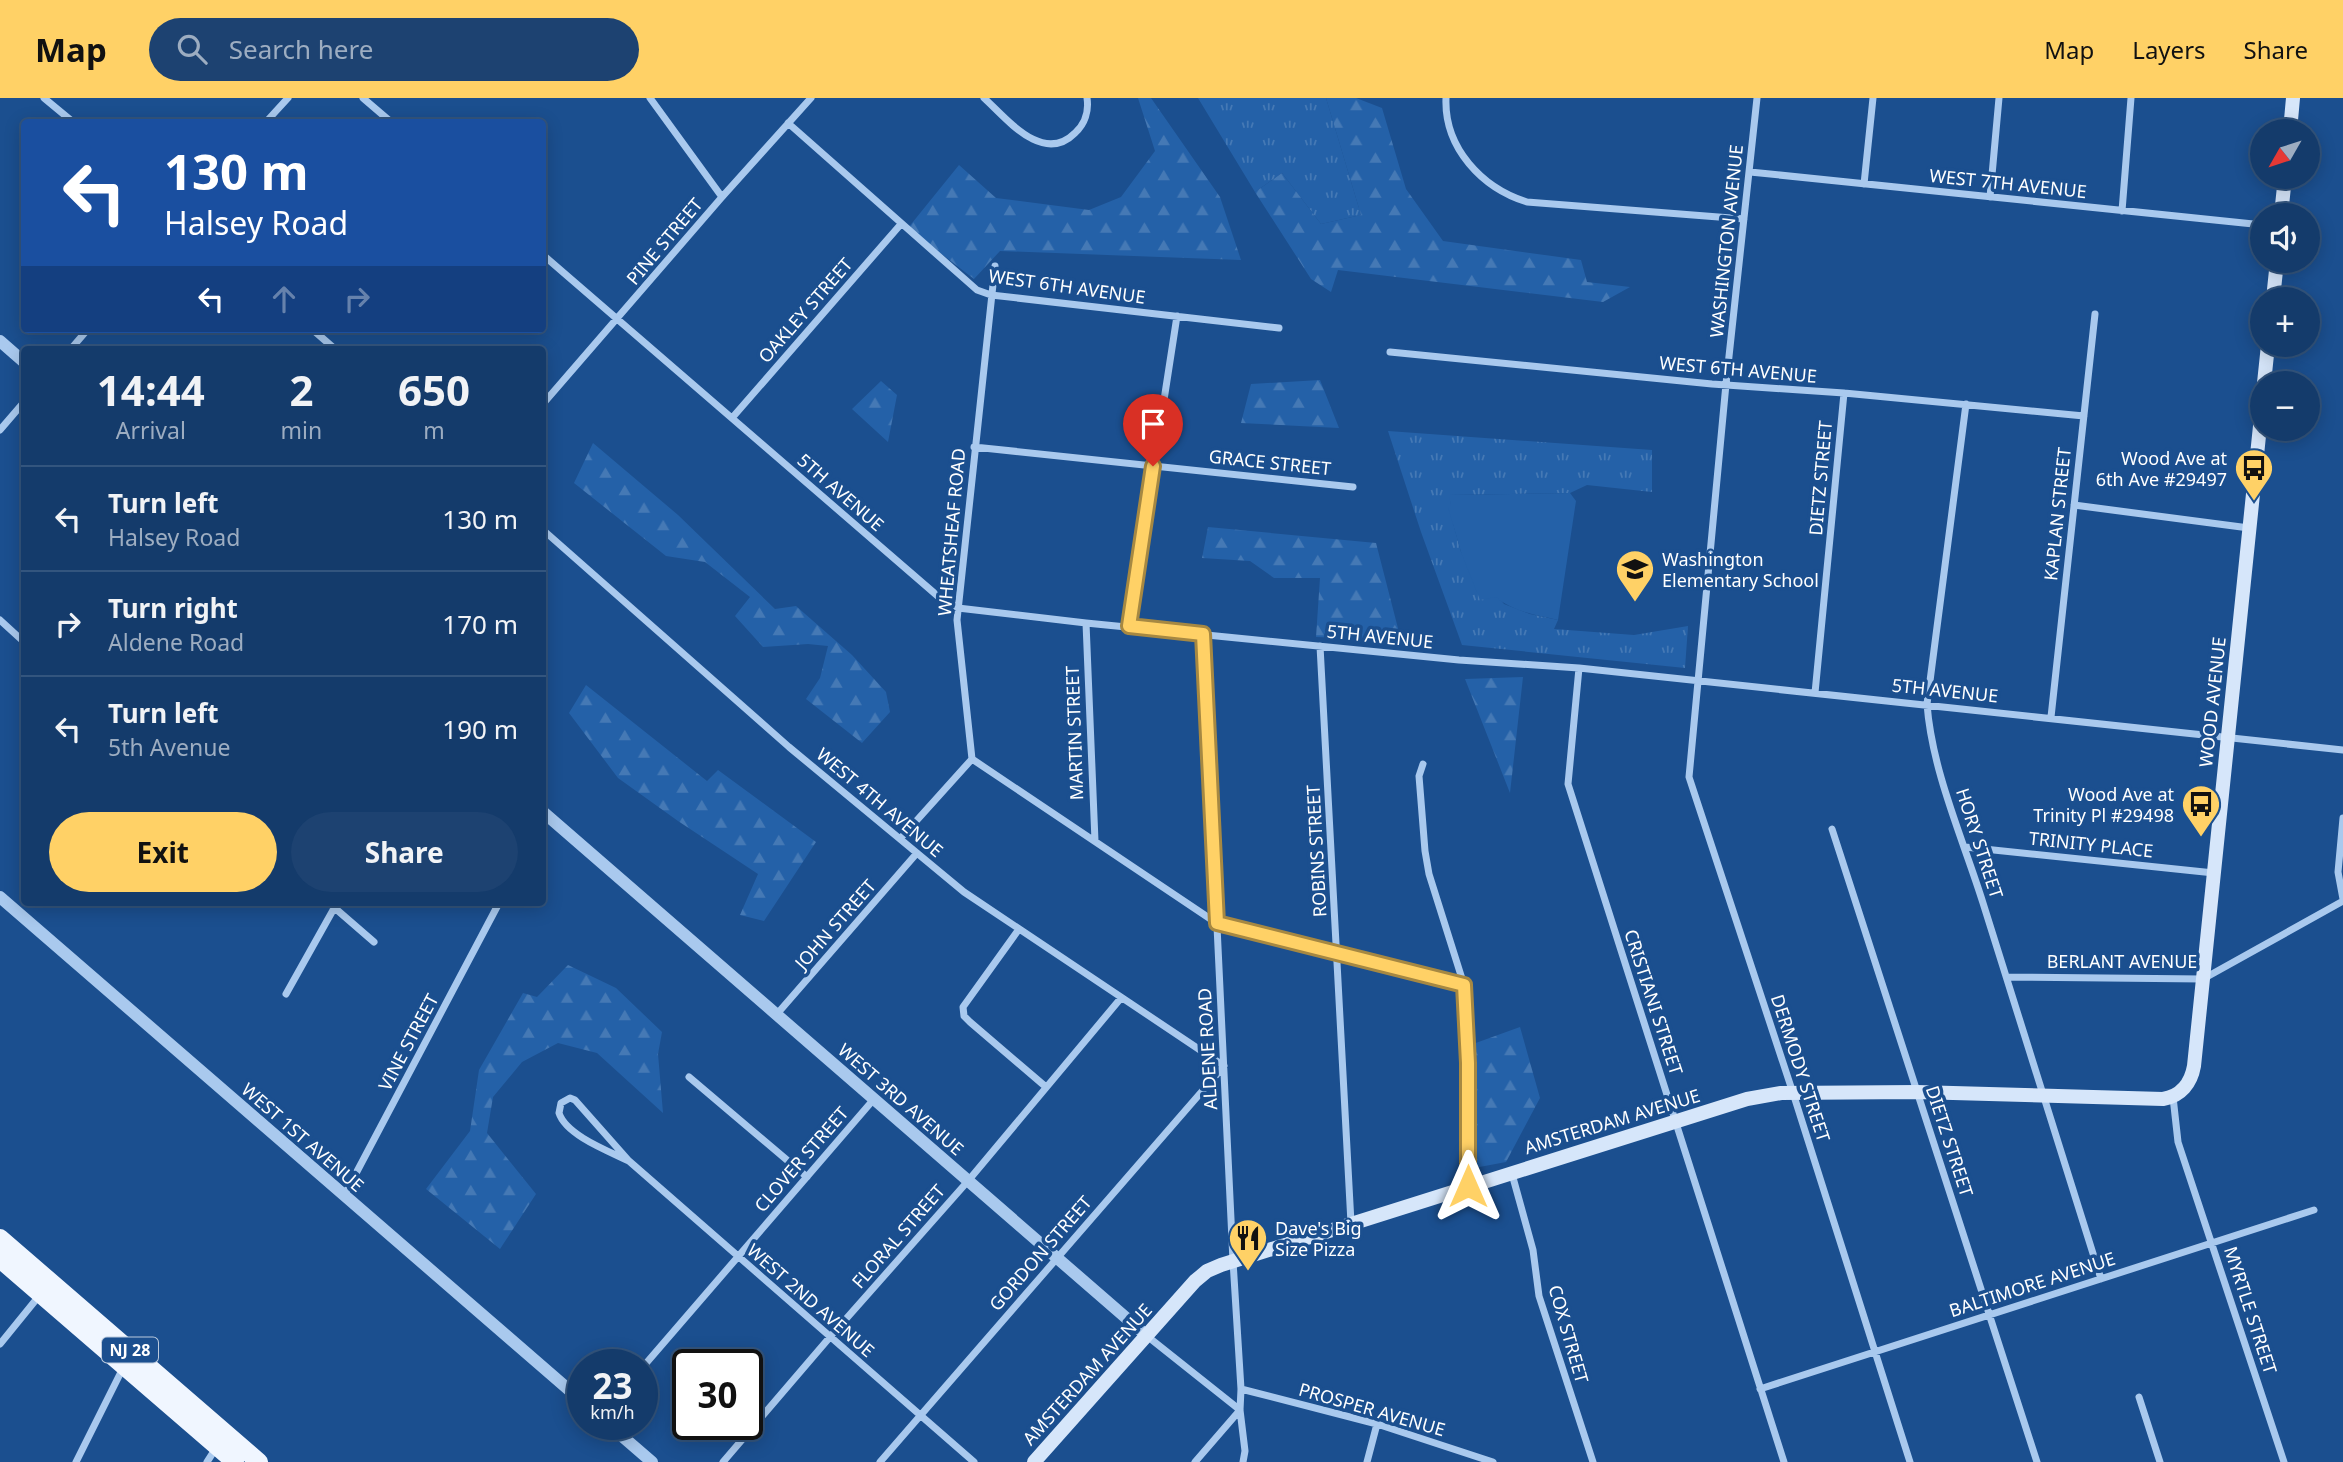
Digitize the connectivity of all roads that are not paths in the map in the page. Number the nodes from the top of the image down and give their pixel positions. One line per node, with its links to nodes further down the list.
1 (44, 98): 14 (street)
2 (288, 98): 15 (street)
3 (363, 98): 16 (street)
4 (650, 98): 21 (street)
5 (811, 98): 18 (street, PINE STREET)
6 (984, 98): 7 (street)
7 (1087, 98)
8 (1447, 98): 24 (street)
9 (1757, 98): 19 (street, WASHINGTON AVENUE)
10 (1873, 98): 20 (street)
11 (1999, 98): 22 (street)
12 (2131, 98): 23 (street)
13 (2293, 98): 17 (main road)
14 (69, 119)
15 (270, 119)
16 (388, 119)
17 (2291, 119)
18 (788, 123): 21 (street, PINE STREET); 25 (street, WEST 6TH AVENUE)
19 (1750, 172): 20 (street, WEST 7TH AVENUE); 24 (street, WASHINGTON AVENUE)
20 (1864, 184): 22 (street, WEST 7TH AVENUE)
21 (722, 197): 32 (street, PINE STREET)
22 (1990, 197): 23 (street, WEST 7TH AVENUE)
23 (2122, 211): 26 (street, WEST 7TH AVENUE)
24 (1744, 219): 39 (street, WASHINGTON AVENUE)
25 (901, 224): 29 (street, WEST 6TH AVENUE); 45 (street, OAKLEY STREET)
26 (2250, 224)
27 (546, 257): 32 (street, 5TH AVENUE)
28 (995, 266): 29 (street, WHEATSHEAF ROAD)
29 (991, 295): 31 (street, WEST 6TH AVENUE); 48 (street, WHEATSHEAF ROAD)
30 (2095, 314): 44 (street, KAPLAN STREET)
31 (1177, 316): 33 (street, WEST 6TH AVENUE); 49 (street)
32 (618, 320): 41 (street, PINE STREET); 45 (street, 5TH AVENUE)
33 (1279, 328)
34 (317, 333): 36 (street)
35 (0, 341): 38 (street)
36 (331, 346)
37 (1390, 352): 39 (street, WEST 6TH AVENUE)
38 (21, 359)
39 (1726, 384): 40 (street, WEST 6TH AVENUE); 62 (street, WASHINGTON AVENUE)
40 (1844, 393): 42 (street, WEST 6TH AVENUE); 63 (street, DIETZ STREET)
41 (546, 401)
42 (1966, 404): 44 (street, WEST 6TH AVENUE); 64 (street, HORY STREET)
43 (21, 406): 46 (street)
44 (2084, 416): 51 (street, KAPLAN STREET)
45 (732, 418): 54 (street, 5TH AVENUE)
46 (0, 430)
47 (2258, 441): 52 (main road, WOOD AVENUE)
48 (974, 447): 49 (street, GRACE STREET); 54 (street, WHEATSHEAF ROAD)
49 (1153, 466): 50 (street, GRACE STREET); 57 (street)
50 (1353, 487)
51 (2074, 505): 52 (street); 65 (street, KAPLAN STREET)
52 (2249, 528): 66 (main road, WOOD AVENUE)
53 (546, 533): 73 (street, WEST 4TH AVENUE)
54 (958, 608): 56 (street, 5TH AVENUE); 68 (street, WHEATSHEAF ROAD)
55 (0, 620): 59 (street)
56 (1086, 623): 57 (street, 5TH AVENUE); 74 (street, MARTIN STREET)
57 (1129, 626): 58 (street, 5TH AVENUE)
58 (1203, 634): 60 (street, 5TH AVENUE); 83 (street, ALDENE ROAD)
59 (21, 639)
60 (1320, 646): 61 (street, 5TH AVENUE); 86 (street, ROBINS STREET)
61 (1579, 668): 62 (street, 5TH AVENUE); 101 (street, CRISTIANI STREET)
62 (1697, 680): 63 (street, 5TH AVENUE); 97 (street, DERMODY STREET)
63 (1815, 692): 64 (street, 5TH AVENUE)
64 (1927, 704): 65 (street, 5TH AVENUE); 75 (street, HORY STREET)
65 (2051, 717): 66 (street, 5TH AVENUE)
66 (2228, 736): 67 (street, 5TH AVENUE); 77 (main road, WOOD AVENUE)
67 (2343, 750)
68 (972, 759): 73 (street); 74 (street)
69 (1423, 764): 89 (street)
70 (546, 818): 92 (street, WEST 3RD AVENUE)
71 (2343, 818): 79 (street)
72 (1832, 829): 96 (street, DIETZ STREET)
73 (900, 839): 76 (street, WEST 4TH AVENUE)
74 (1095, 841): 83 (street)
75 (1965, 846): 77 (street, TRINITY PLACE); 87 (street, HORY STREET)
76 (917, 853): 84 (street, WEST 4TH AVENUE); 92 (street, JOHN STREET)
77 (2214, 873): 88 (main road, WOOD AVENUE)
78 (0, 897): 107 (street, WEST 1ST AVENUE)
79 (2343, 900): 88 (street, BERLANT AVENUE)
80 (332, 906): 90 (street)
81 (334, 906): 85 (street)
82 (497, 906): 107 (street, VINE STREET)
83 (1217, 923): 86 (street); 93 (street, ALDENE ROAD)
84 (1019, 929): 91 (street, WEST 4TH AVENUE); 95 (street)
85 (374, 942)
86 (1338, 953): 89 (street); 109 (street, ROBINS STREET)
87 (2007, 977): 88 (street, BERLANT AVENUE); 98 (street, HORY STREET)
88 (2203, 979): 99 (main road, WOOD AVENUE)
89 (1464, 985): 106 (street)
90 (286, 993)
91 (1121, 998): 93 (street, WEST 4TH AVENUE); 95 (street, FLORAL STREET)
92 (777, 1014): 100 (street, WEST 3RD AVENUE)
93 (1224, 1066): 113 (street, GORDON STREET); 115 (street, ALDENE ROAD)
94 (690, 1077): 104 (street)
95 (1046, 1087): 105 (street, FLORAL STREET)
96 (1917, 1092): 97 (main road, AMSTERDAM AVENUE); 98 (main road, AMSTERDAM AVENUE); 118 (street, DIETZ STREET)
97 (1793, 1093): 101 (main road, AMSTERDAM AVENUE); 123 (street, DERMODY STREET)
98 (2043, 1097): 99 (main road, AMSTERDAM AVENUE); 116 (street, HORY STREET)
99 (2173, 1097): 111 (street, MYRTLE STREET)
100 (874, 1099): 104 (street, CLOVER STREET); 105 (street, WEST 3RD AVENUE)
101 (1676, 1121): 103 (main road, AMSTERDAM AVENUE); 127 (street, CRISTIANI STREET)
102 (629, 1161): 102 (street, WEST 2ND AVENUE); 112 (street, WEST 2ND AVENUE)
103 (1511, 1172): 106 (main road, AMSTERDAM AVENUE); 146 (street, COX STREET)
104 (807, 1177): 112 (street, CLOVER STREET)
105 (968, 1181): 113 (street, WEST 3RD AVENUE); 120 (street, FLORAL STREET)
106 (1468, 1186): 109 (main road, AMSTERDAM AVENUE)
107 (344, 1196): 125 (street, WEST 1ST AVENUE)
108 (2314, 1210): 111 (street, BALTIMORE AVENUE)
109 (1351, 1223): 115 (main road, AMSTERDAM AVENUE)
110 (0, 1238): 117 (main road, NJ 28)
111 (2212, 1243): 116 (street, BALTIMORE AVENUE); 151 (street, MYRTLE STREET)
112 (738, 1256): 120 (street, WEST 2ND AVENUE); 122 (street, CLOVER STREET)
113 (1057, 1258): 119 (street, WEST 3RD AVENUE); 130 (street, GORDON STREET)
114 (0, 1259): 117 (main road, NJ 28)
115 (1233, 1261): 119 (main road, AMSTERDAM AVENUE); 126 (street, ALDENE ROAD)
116 (2101, 1279): 118 (street, BALTIMORE AVENUE)
117 (46, 1288): 121 (street); 124 (main road, NJ 28)
118 (1990, 1315): 123 (street, BALTIMORE AVENUE); 149 (street, DIETZ STREET)
119 (1147, 1336): 129 (street, WEST 3RD AVENUE); 142 (main road, AMSTERDAM AVENUE)
120 (830, 1337): 130 (street, WEST 2ND AVENUE); 139 (street, FLORAL STREET)
121 (0, 1344)
122 (658, 1349)
123 (1875, 1352): 127 (street, BALTIMORE AVENUE); 148 (street, DERMODY STREET)
124 (130, 1361): 133 (main road, NJ 28); 135 (street)
125 (567, 1388)
126 (1241, 1389): 129 (street, ALDENE ROAD); 131 (street, PROSPER AVENUE)
127 (1760, 1389): 147 (street, CRISTIANI STREET)
128 (2139, 1397): 150 (street)
129 (1240, 1410): 143 (street); 144 (street, ALDENE ROAD)
130 (920, 1415): 140 (street, GORDON STREET); 141 (street, WEST 2ND AVENUE)
131 (1377, 1424): 134 (street, PROSPER AVENUE); 145 (street)
132 (627, 1440): 138 (street)
133 (217, 1448): 136 (main road, NJ 28); 137 (main road, NJ 28)
134 (1488, 1461)
135 (76, 1462)
136 (235, 1462)
137 (259, 1462)
138 (652, 1462)
139 (723, 1462)
140 (880, 1462)
141 (974, 1462)
142 (1034, 1462)
143 (1195, 1462)
144 (1243, 1462)
145 (1367, 1462)
146 (1593, 1462)
147 (1784, 1462)
148 (1910, 1462)
149 (2038, 1462)
150 (2160, 1462)
151 (2284, 1462)

